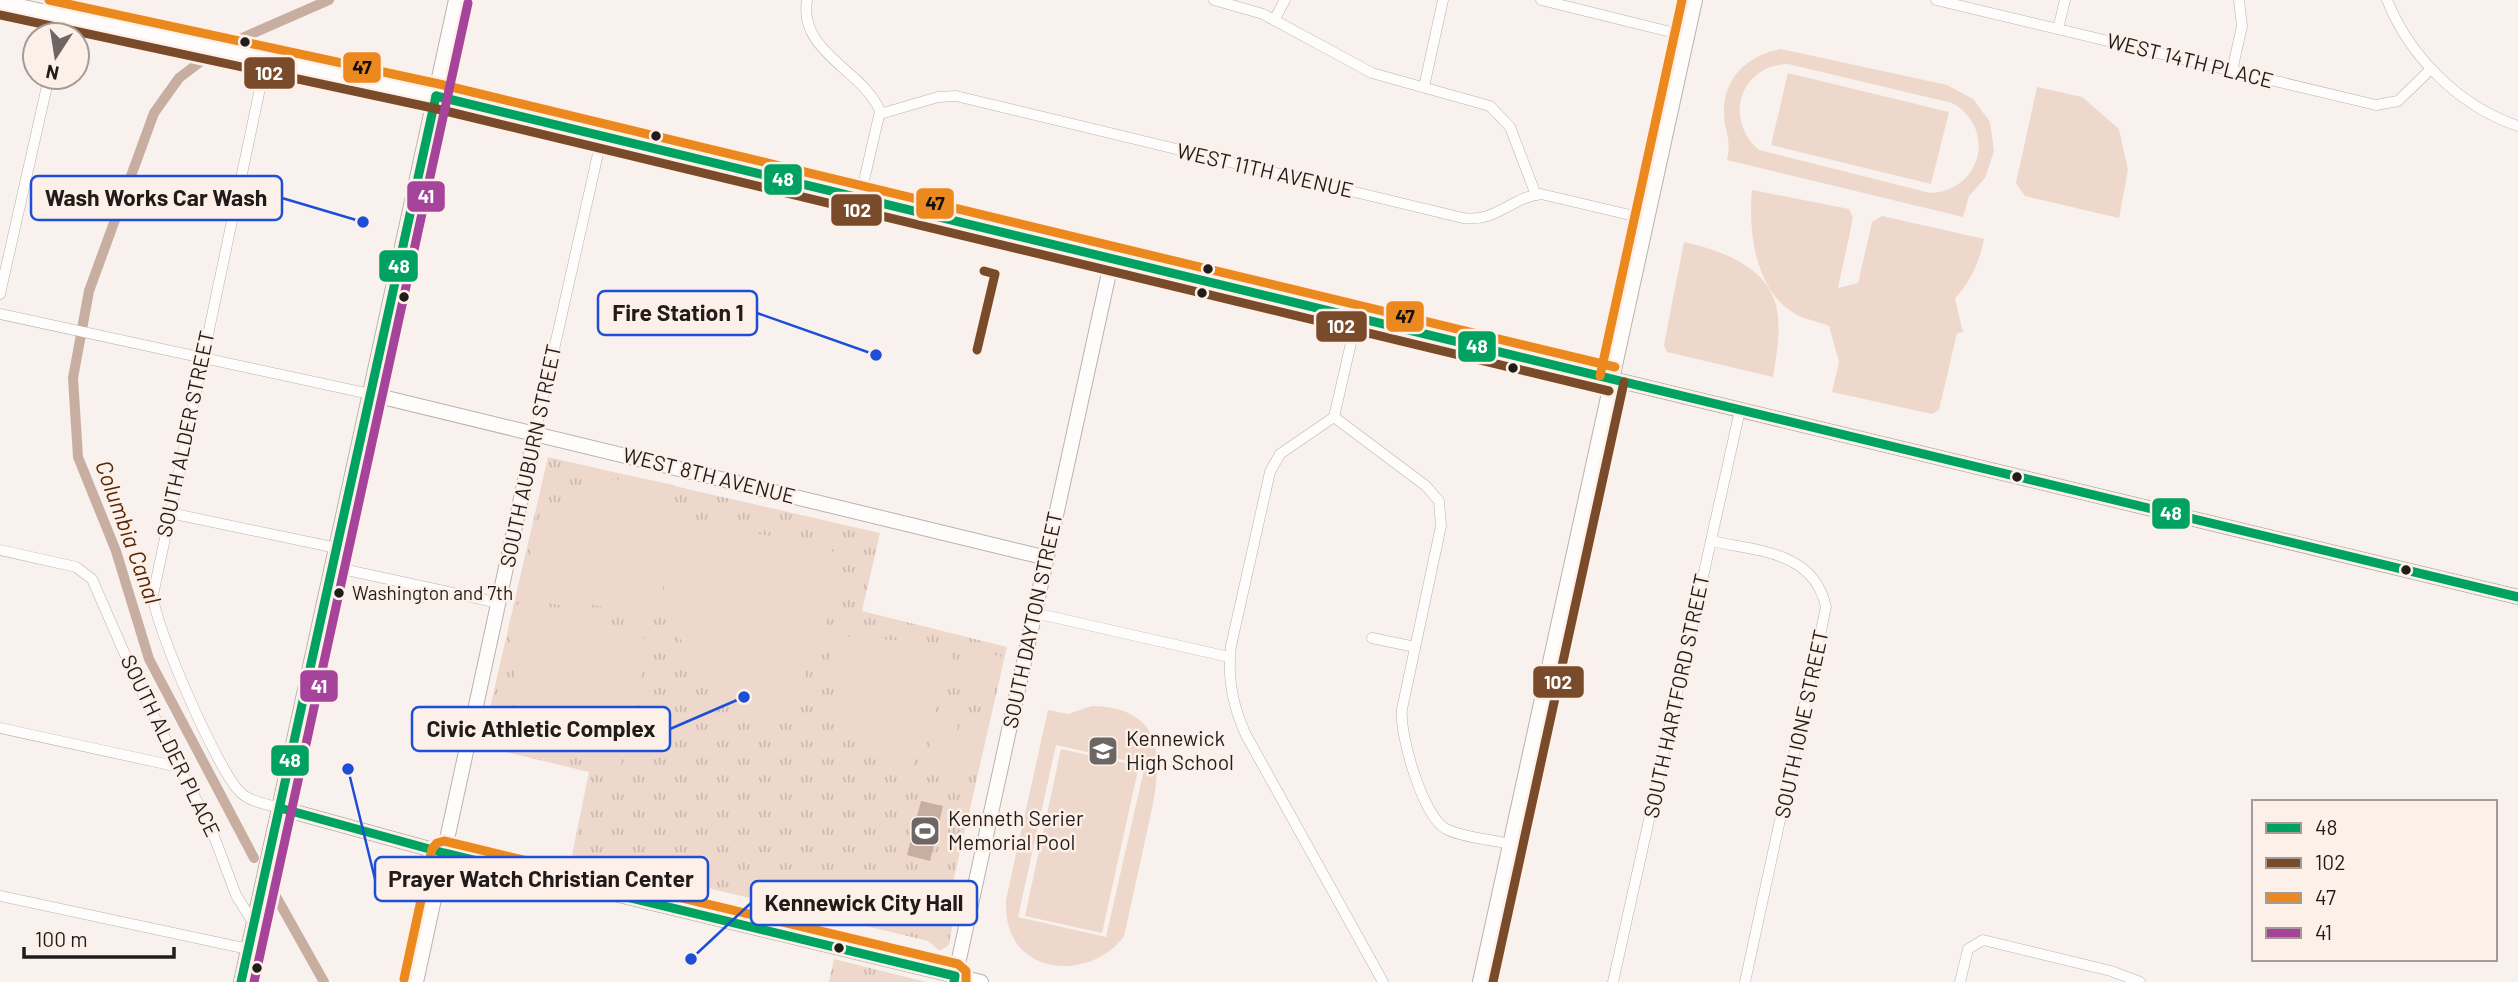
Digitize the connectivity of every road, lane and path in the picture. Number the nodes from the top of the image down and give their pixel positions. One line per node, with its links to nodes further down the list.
1 (64, 0): 14 (street)
2 (456, 0): 24 (street)
3 (807, 0): 25 (street)
4 (1214, 0): 15 (street)
5 (1285, 0): 15 (street)
6 (1443, 0): 22 (street)
7 (1541, 0): 18 (street)
8 (1695, 0): 18 (street)
9 (1936, 0): 17 (street, WEST 14TH PLACE)
10 (2065, 0): 17 (street)
11 (2239, 0): 21 (street)
12 (2387, 0): 20 (street)
13 (0, 2): 14 (street)
14 (62, 15): 16 (street); 19 (street)
15 (1274, 20): 22 (street)
16 (61, 21)
17 (2058, 29): 21 (street, WEST 14TH PLACE)
18 (1687, 36): 30 (street)
19 (266, 60): 24 (street); 35 (street, SOUTH ALDER STREET)
20 (2431, 69): 21 (street, WEST 14TH PLACE); 26 (street)
21 (2232, 71)
22 (1424, 87): 28 (street)
23 (46, 91): 32 (street)
24 (436, 96): 27 (street); 37 (street)
25 (880, 114): 28 (street, WEST 11TH AVENUE); 29 (street)
26 (2518, 126)
27 (602, 136): 29 (street); 40 (street, SOUTH AUBURN STREET)
28 (1536, 195): 30 (street)
29 (860, 198): 31 (street)
30 (1647, 219): 36 (street)
31 (1112, 258): 34 (street); 45 (street, SOUTH DAYTON STREET)
32 (0, 294)
33 (0, 314): 35 (street)
34 (1357, 317): 36 (street); 39 (street)
35 (203, 358): 37 (street); 41 (street, SOUTH ALDER STREET)
36 (1612, 379): 38 (street); 56 (street)
37 (370, 394): 40 (street, WEST 8TH AVENUE); 43 (street)
38 (1740, 410): 42 (street, SOUTH HARTFORD STREET); 47 (street)
39 (1334, 417): 51 (street); 52 (street)
40 (535, 434): 45 (street, WEST 8TH AVENUE); 48 (street, SOUTH AUBURN STREET)
41 (170, 513): 43 (street); 55 (street, SOUTH ALDER STREET)
42 (1711, 541): 67 (street, SOUTH HARTFORD STREET); 68 (street, SOUTH IONE STREET)
43 (337, 548): 46 (street)
44 (0, 550): 54 (street, SOUTH ALDER PLACE)
45 (1047, 558): 49 (street, SOUTH DAYTON STREET)
46 (333, 566): 48 (street); 55 (street)
47 (2518, 597)
48 (499, 603): 57 (street, SOUTH AUBURN STREET)
49 (1035, 613): 52 (street); 61 (street, SOUTH DAYTON STREET)
50 (1371, 638): 51 (street)
51 (1415, 648): 56 (street)
52 (1229, 657): 65 (street)
53 (0, 729): 54 (street)
54 (179, 767): 59 (street, SOUTH ALDER PLACE)
55 (280, 808): 57 (street); 59 (street)
56 (1510, 844): 66 (street)
57 (444, 853): 61 (street); 63 (street, SOUTH AUBURN STREET)
58 (0, 896): 60 (street)
59 (254, 924): 60 (street)
60 (248, 949): 62 (street)
61 (955, 979): 64 (street)
62 (241, 982)
63 (416, 982)
64 (981, 982)
65 (1382, 982)
66 (1480, 982)
67 (1613, 982)
68 (1745, 982)
69 (1960, 982): 70 (street)
70 (2140, 982)

